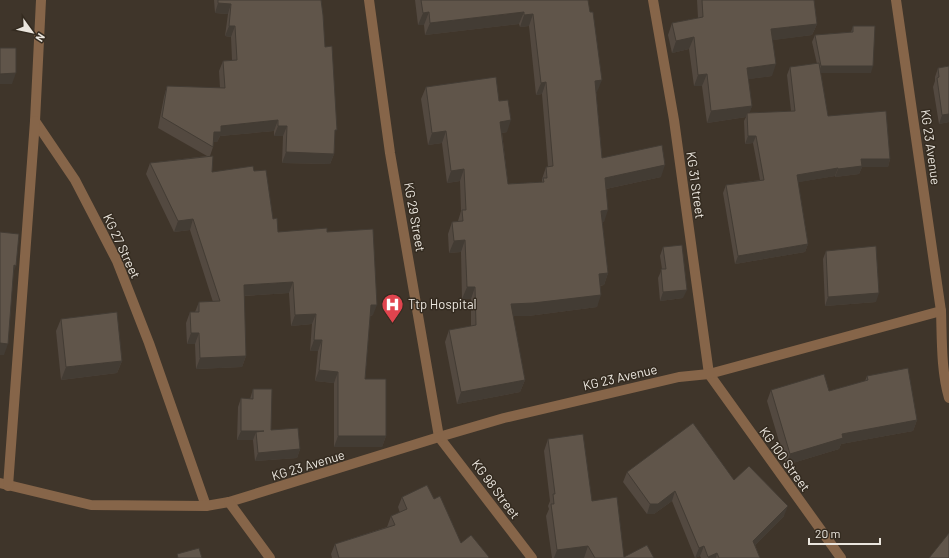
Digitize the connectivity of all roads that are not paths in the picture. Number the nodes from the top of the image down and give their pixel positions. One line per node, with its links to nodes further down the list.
1 (41, 0): 5 (street)
2 (369, 0): 9 (street, KG 29 Street)
3 (653, 0): 7 (street, KG 31 Street)
4 (896, 0): 6 (street, KG 23 Avenue)
5 (35, 121): 10 (street); 12 (street, KG 27 Street)
6 (941, 311): 7 (street, KG 23 Avenue); 8 (street)
7 (709, 374): 9 (street, KG 23 Avenue); 15 (street, KG 100 Street)
8 (949, 398)
9 (439, 437): 11 (street, KG 23 Avenue); 14 (street, KG 98 Street)
10 (4, 484): 12 (street, KG 23 Avenue)
11 (229, 502): 12 (street, KG 23 Avenue); 13 (street)
12 (206, 506)
13 (270, 558)
14 (532, 558)
15 (841, 558)

